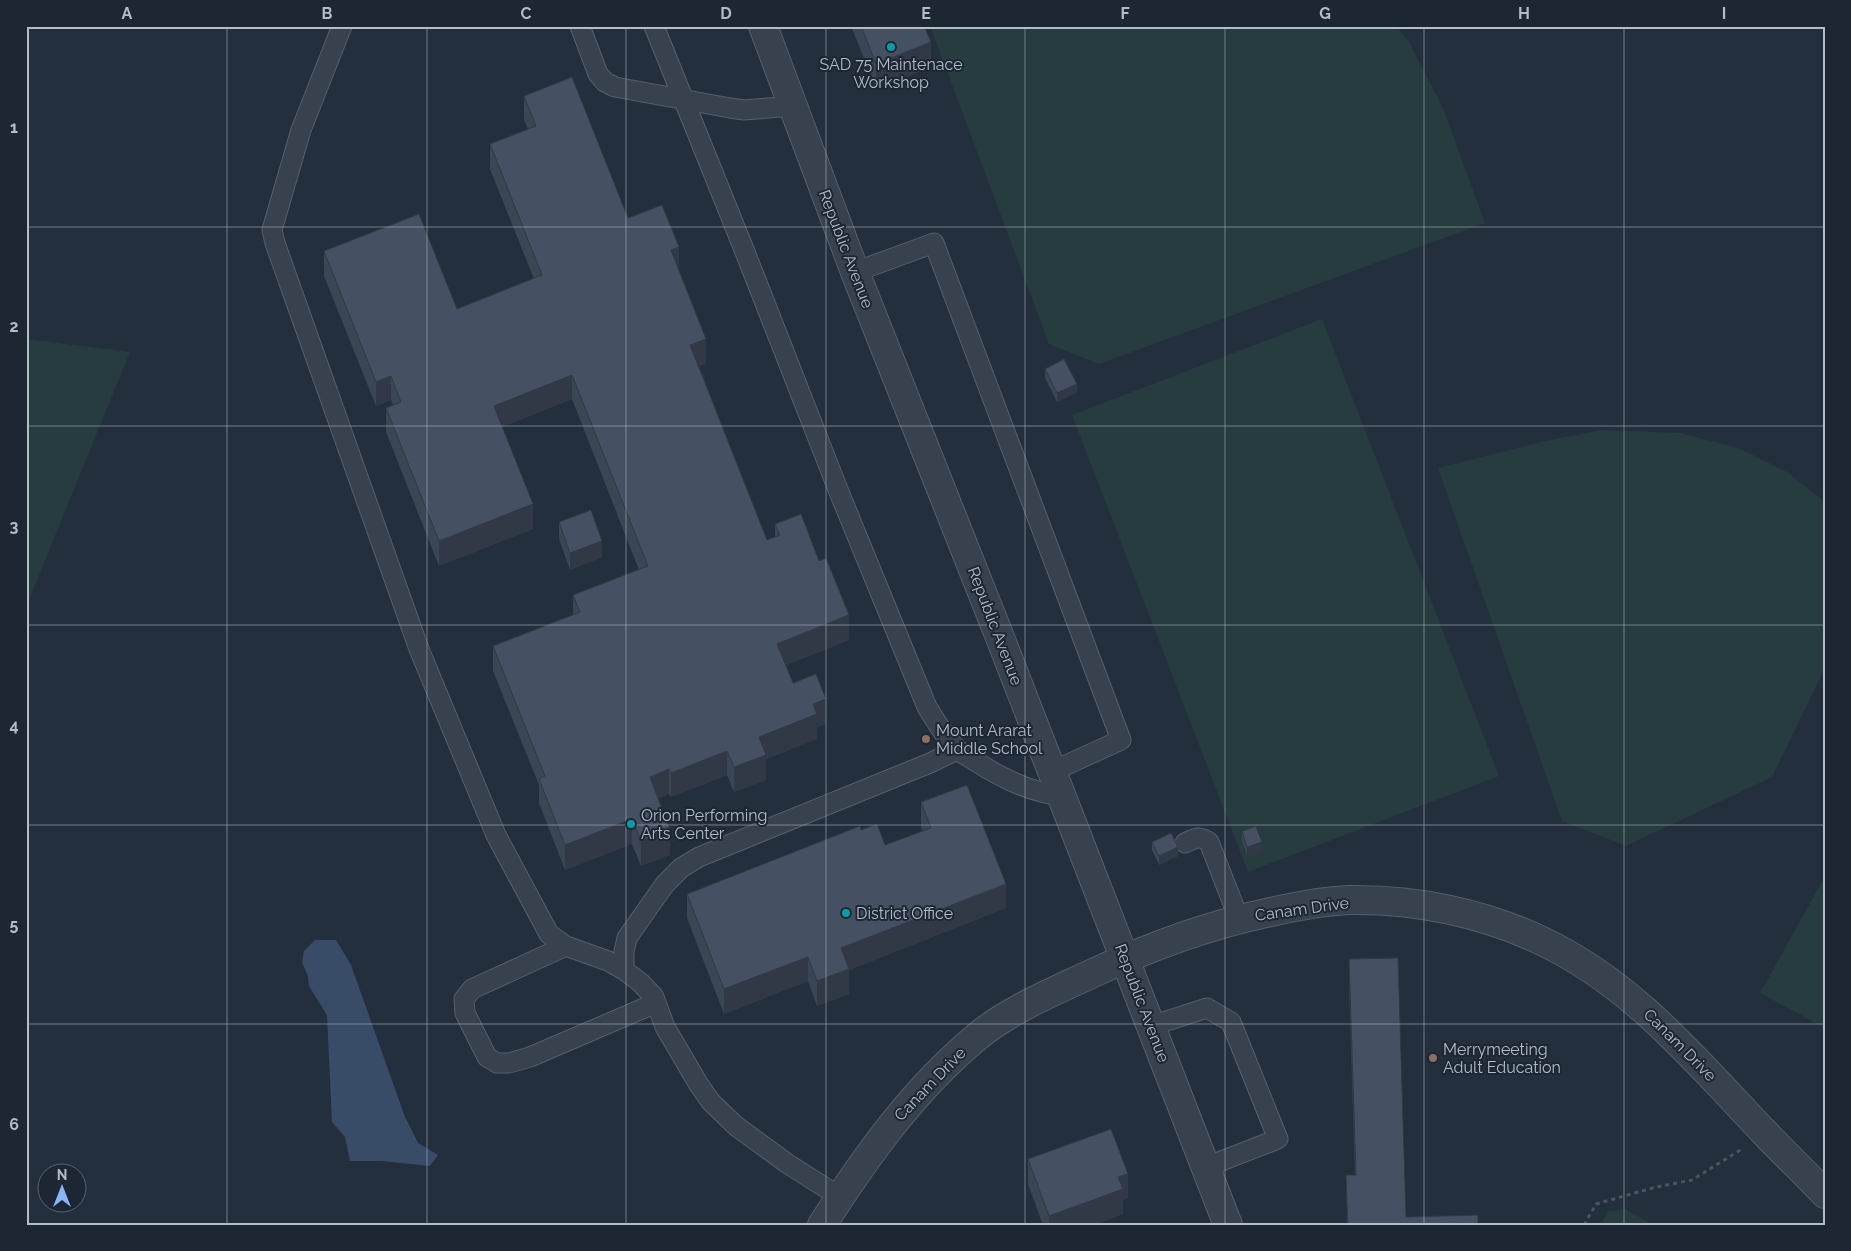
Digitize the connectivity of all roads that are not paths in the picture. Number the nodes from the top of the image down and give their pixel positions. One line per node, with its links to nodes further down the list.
1 (342, 26): 12 (lane)
2 (580, 26): 5 (lane)
3 (654, 26): 5 (lane)
4 (763, 26): 6 (street, Republic Avenue)
5 (684, 100): 6 (lane); 8 (lane)
6 (793, 106): 7 (street, Republic Avenue)
7 (855, 272): 9 (street, Republic Avenue); 9 (lane)
8 (957, 750): 9 (lane); 14 (lane)
9 (1056, 784): 13 (street, Republic Avenue)
10 (1185, 843): 11 (lane)
11 (1239, 919): 13 (street, Canam Drive); 18 (street, Canam Drive)
12 (566, 946): 14 (lane); 15 (lane)
13 (1124, 959): 16 (street, Republic Avenue); 19 (street, Canam Drive)
14 (624, 970): 15 (lane)
15 (656, 1003): 19 (lane)
16 (1151, 1026): 17 (street, Republic Avenue); 17 (lane)
17 (1206, 1167): 21 (street, Republic Avenue)
18 (1825, 1194)
19 (840, 1197): 20 (street, Canam Drive)
20 (822, 1225)
21 (1228, 1225)

